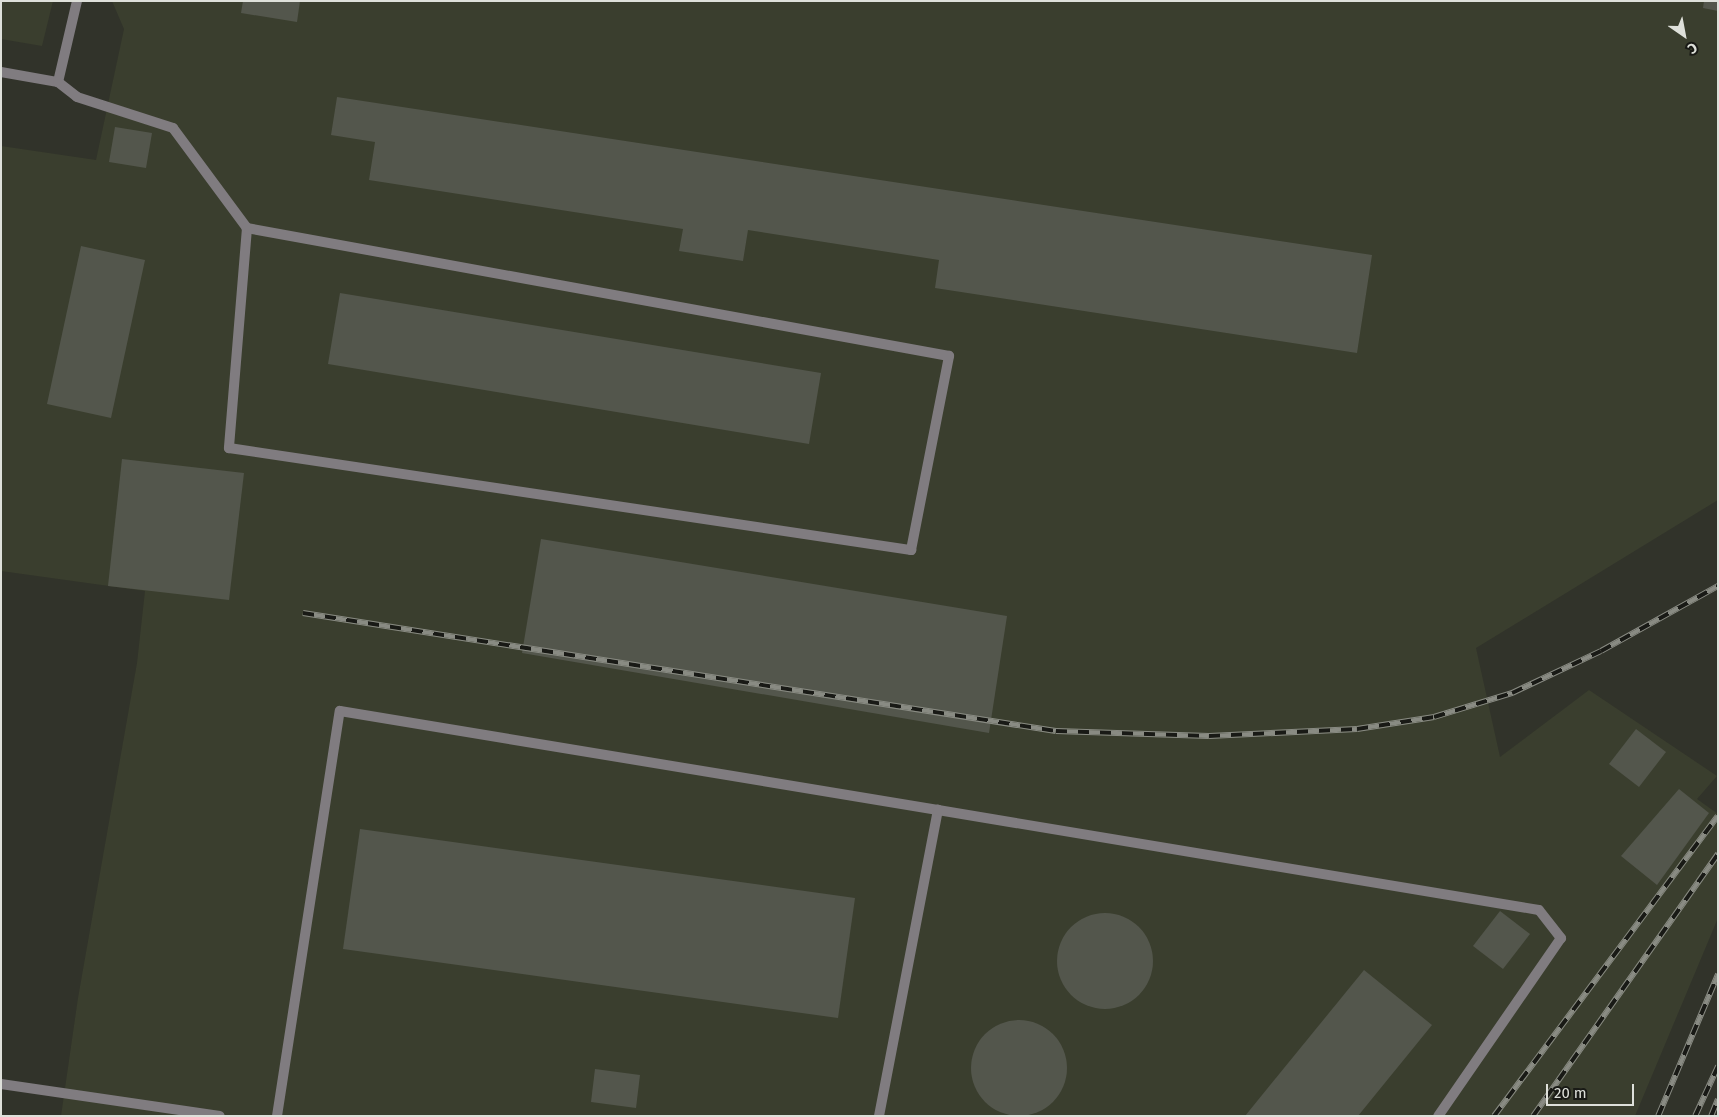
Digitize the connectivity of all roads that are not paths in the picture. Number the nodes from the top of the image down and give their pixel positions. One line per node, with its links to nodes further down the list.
1 (77, 1): 3 (lane)
2 (1, 72): 3 (lane)
3 (58, 82): 4 (lane)
4 (248, 228): 4 (lane)
5 (938, 810): 8 (lane); 9 (lane); 10 (lane)
6 (1, 1084): 7 (lane)
7 (220, 1116)
8 (277, 1116)
9 (879, 1116)
10 (1438, 1116)

